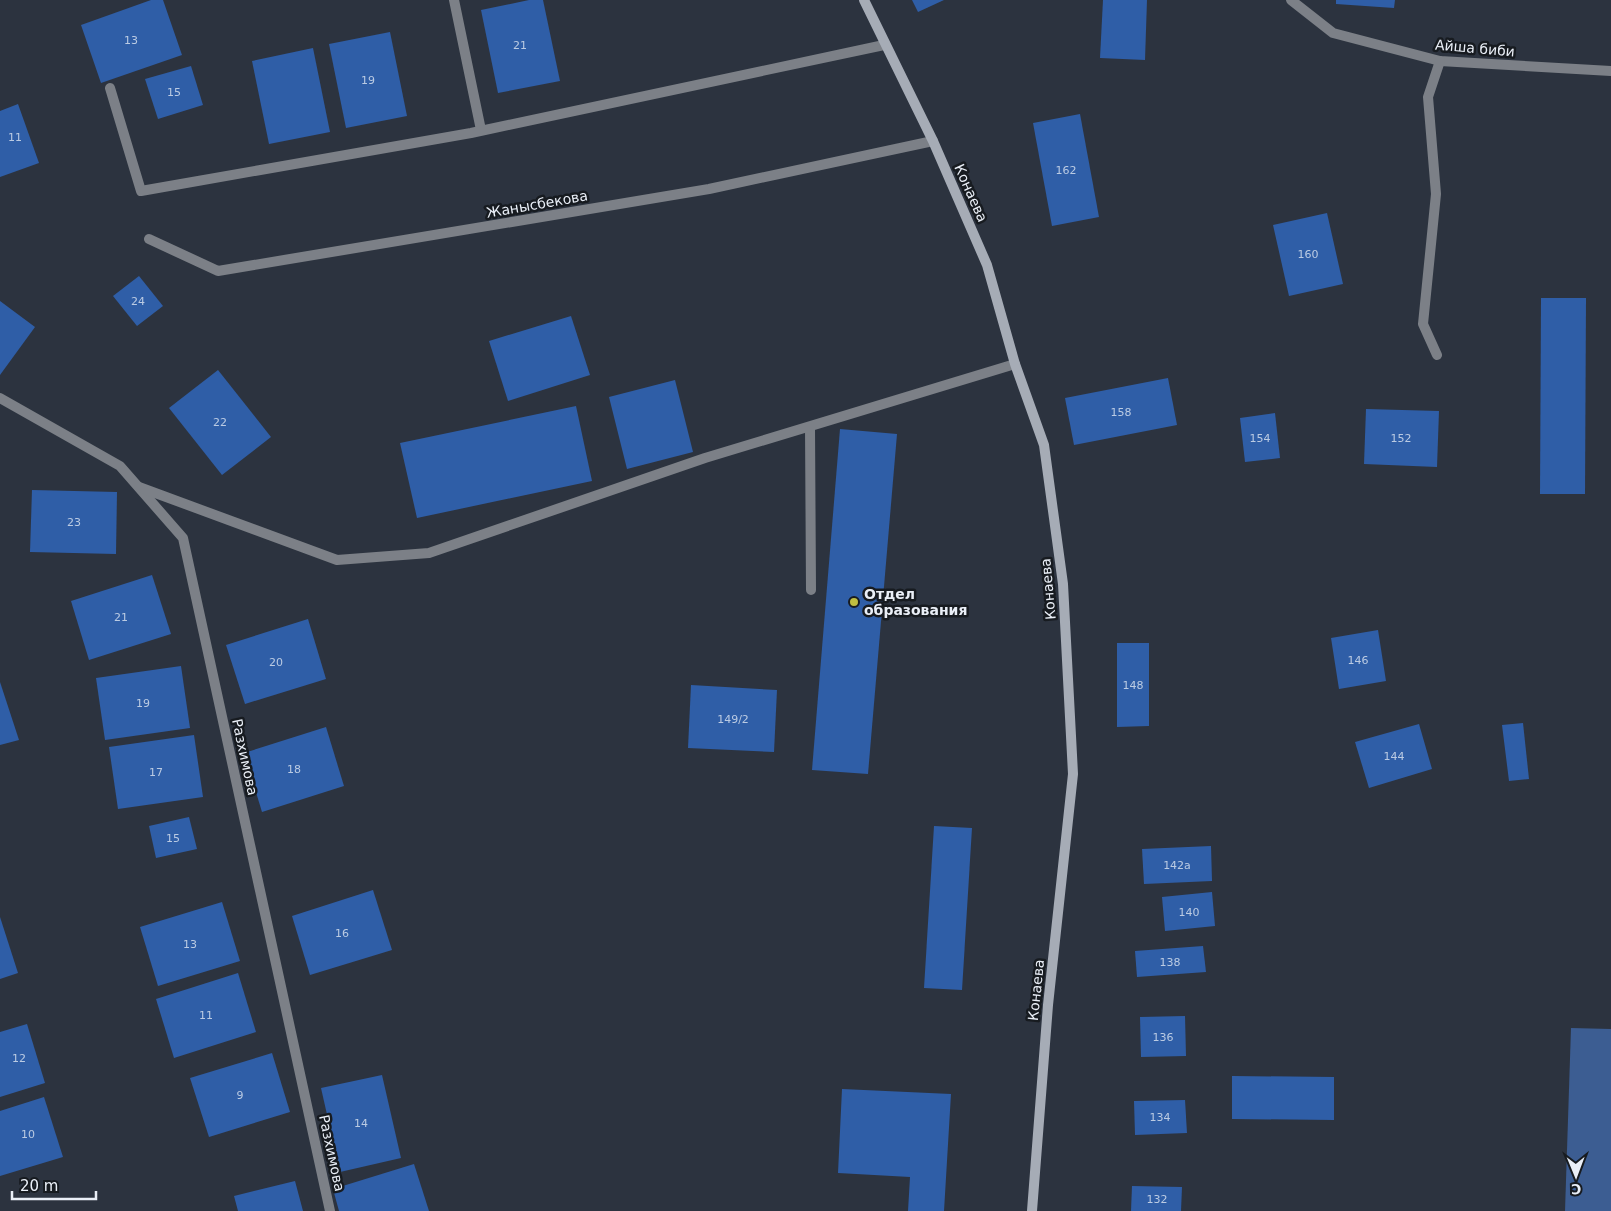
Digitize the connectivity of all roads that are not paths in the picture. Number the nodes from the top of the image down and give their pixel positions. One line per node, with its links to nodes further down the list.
1 (454, 0): 8 (street)
2 (864, 0): 4 (main road, Конаева)
3 (1291, 0): 5 (street, Айша биби)
4 (884, 45): 8 (street); 9 (main road, Конаева)
5 (1440, 62): 6 (street, Айша биби); 11 (street)
6 (1611, 71)
7 (110, 88): 8 (street)
8 (481, 130)
9 (933, 141): 10 (street, Жанысбекова); 12 (main road, Конаева)
10 (149, 239)
11 (1437, 355)
12 (1015, 364): 14 (street); 18 (main road, Конаева)
13 (0, 398): 15 (street, Разхимова)
14 (810, 427): 15 (street); 16 (street)
15 (138, 486): 17 (street, Разхимова)
16 (811, 590)
17 (330, 1211)
18 (1032, 1211)

